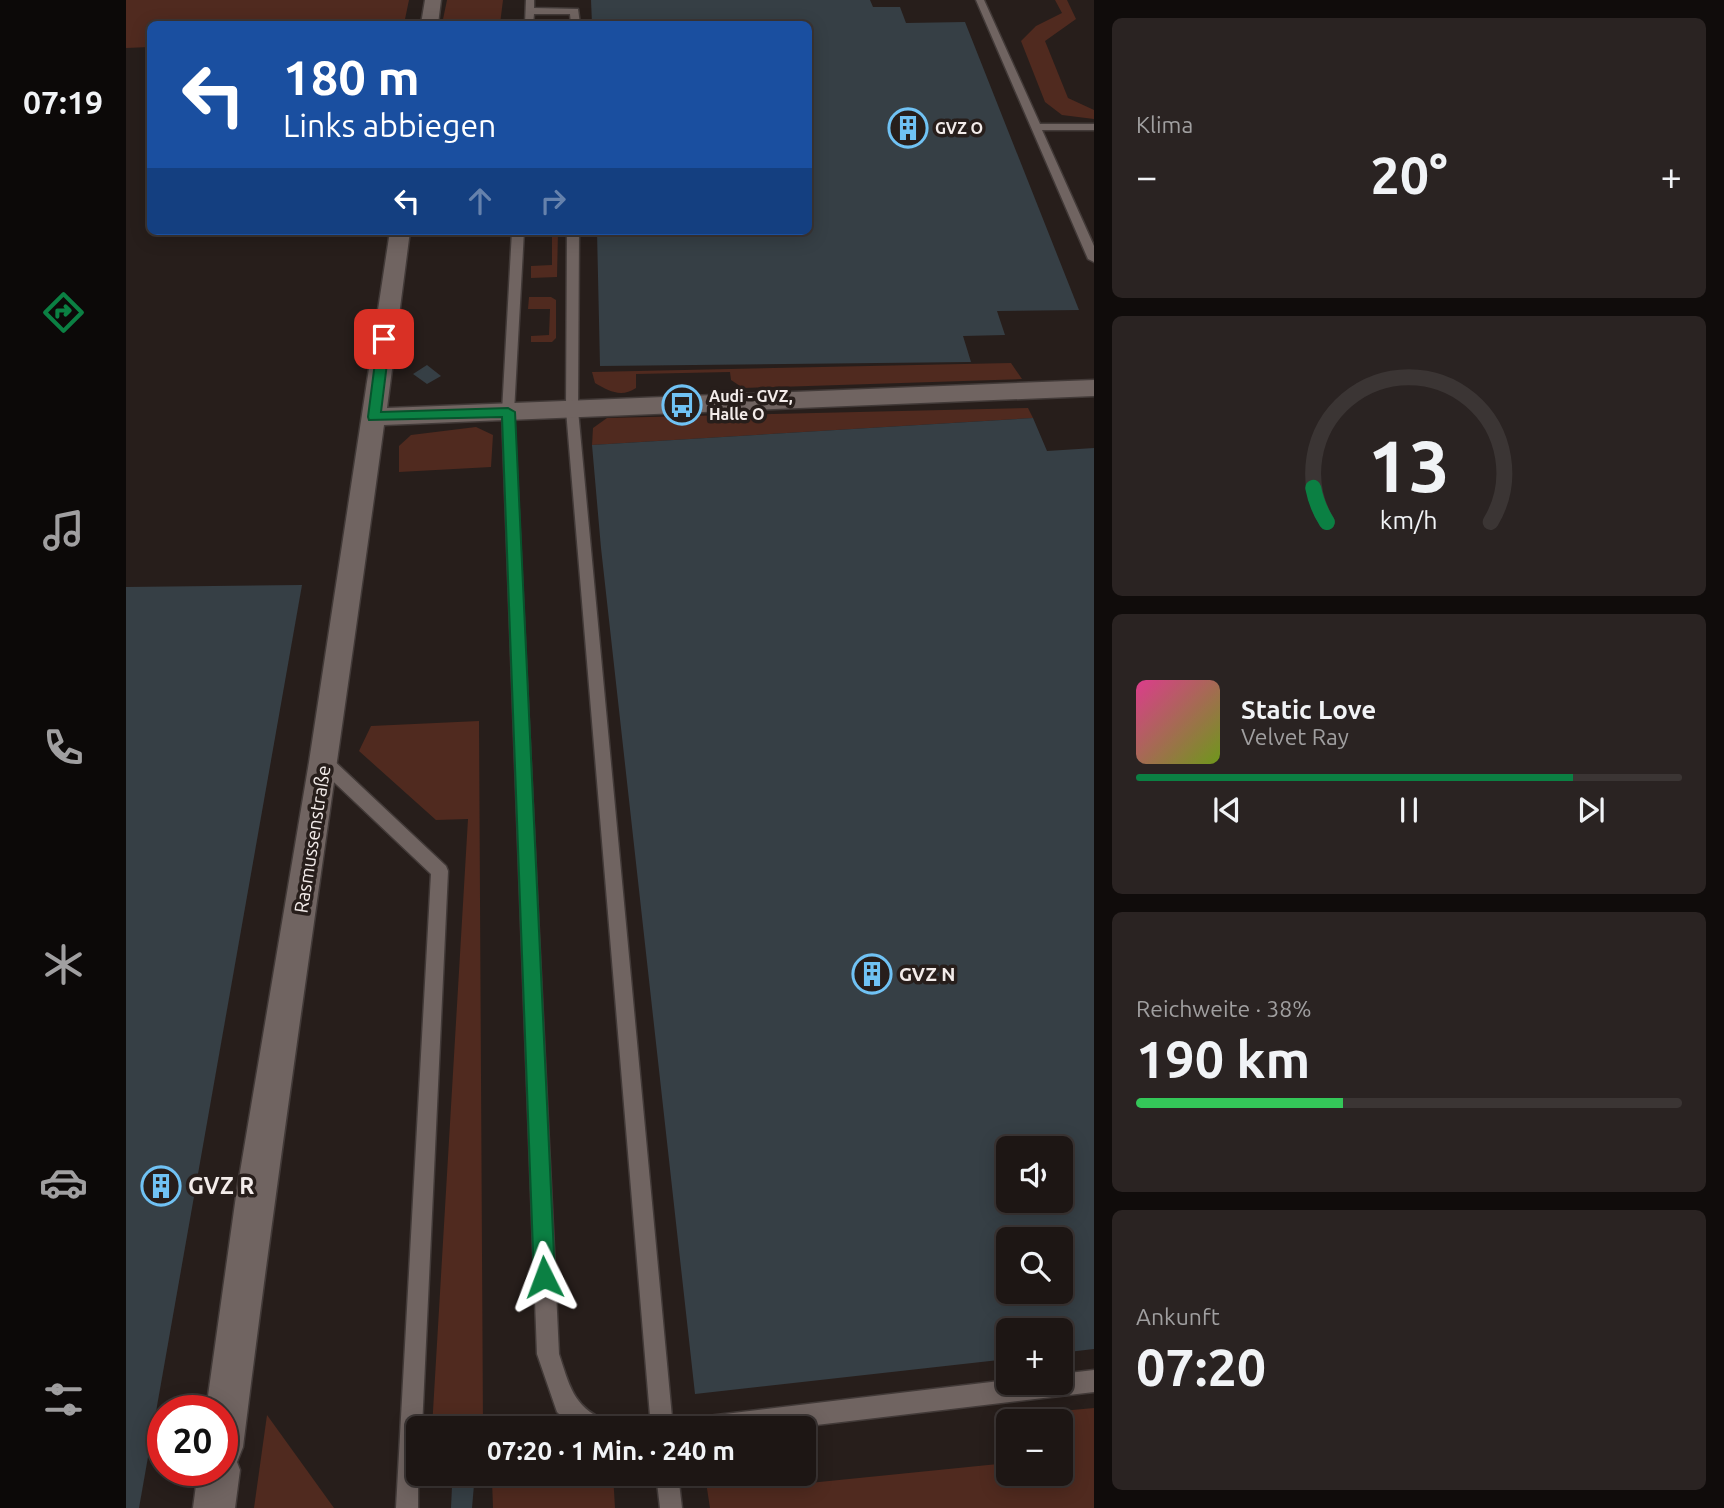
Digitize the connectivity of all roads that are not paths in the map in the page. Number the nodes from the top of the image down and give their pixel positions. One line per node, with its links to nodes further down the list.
1 (433, 0): 5 (street)
2 (530, 0): 4 (lane)
3 (980, 0): 8 (lane)
4 (529, 11): 6 (lane); 7 (lane)
5 (430, 21)
6 (528, 21)
7 (575, 21)
8 (1038, 127): 9 (lane); 13 (lane)
9 (1094, 127)
10 (399, 235): 17 (street, Rasmussenstraße)
11 (518, 235): 16 (lane)
12 (573, 235): 15 (lane)
13 (1094, 259)
14 (1094, 388): 15 (street)
15 (572, 410): 16 (street); 22 (lane)
16 (508, 412): 17 (street); 21 (lane)
17 (374, 417): 18 (street, Rasmussenstraße)
18 (324, 761): 20 (street, Rasmussenstraße); 27 (lane)
19 (1094, 1381): 23 (lane)
20 (229, 1395)
21 (578, 1416)
22 (661, 1416)
23 (801, 1416)
24 (217, 1486): 26 (street)
25 (668, 1486): 28 (lane)
26 (214, 1508)
27 (407, 1508)
28 (671, 1508)

